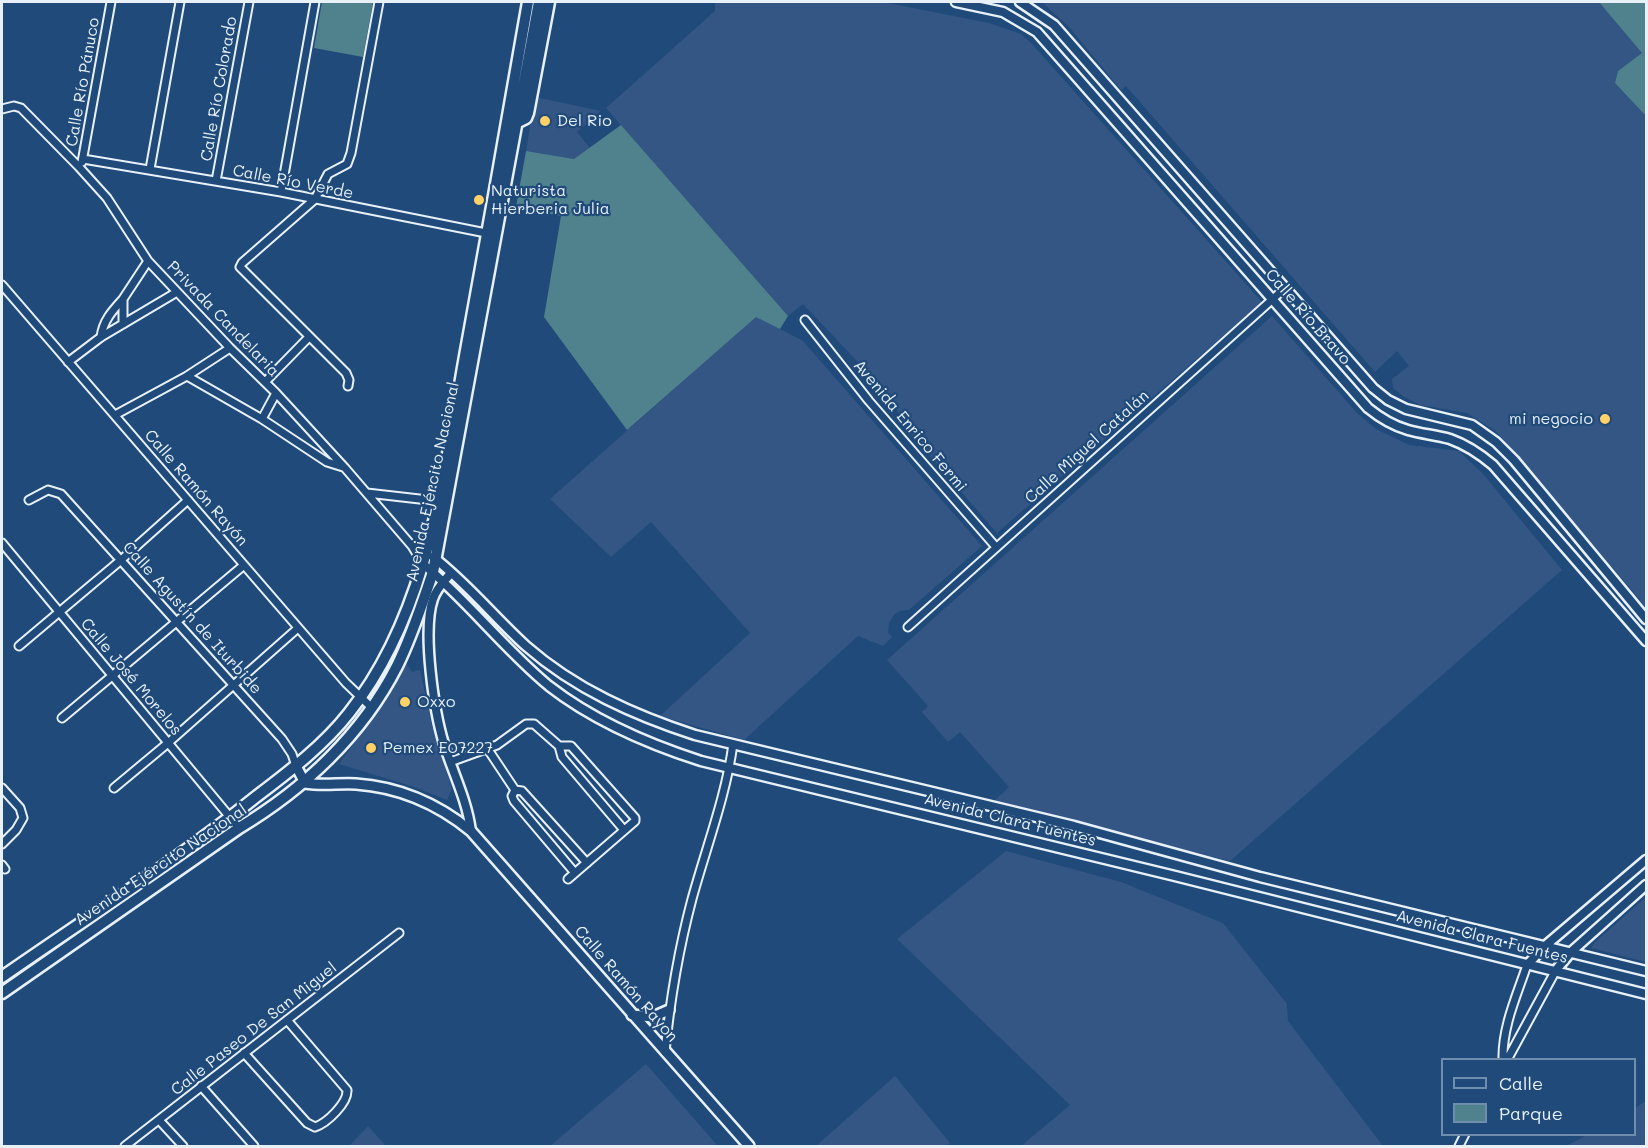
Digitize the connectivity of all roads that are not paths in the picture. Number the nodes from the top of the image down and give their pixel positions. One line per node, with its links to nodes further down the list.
1 (111, 2): 15 (street, Calle Río Pánuco)
2 (180, 2): 16 (street)
3 (249, 2): 17 (street, Calle Río Colorado)
4 (315, 2): 18 (street)
5 (379, 2): 19 (street)
6 (528, 2): 20 (main road, Avenida Ejército Nacional)
7 (549, 2): 14 (main road)
8 (956, 2): 13 (street, Calle Río Bravo)
9 (1020, 2): 11 (street, Calle Río Bravo)
10 (538, 4): 14 (main road, Avenida Ejército Nacional)
11 (1123, 102): 13 (street); 23 (street, Calle Río Bravo)
12 (2, 109): 15 (street, Privada Candelaria)
13 (1114, 119): 26 (street, Calle Río Bravo)
14 (518, 122): 20 (main road, Avenida Ejército Nacional)
15 (81, 163): 16 (street, Calle Río Verde); 21 (street, Privada Candelaria)
16 (150, 169): 17 (street, Calle Río Verde)
17 (216, 181): 18 (street, Calle Río Verde)
18 (281, 192): 19 (street, Calle Río Verde)
19 (315, 199): 20 (street, Calle Río Verde); 30 (street)
20 (492, 234): 43 (main road, Avenida Ejército Nacional); 48 (main road, Avenida Ejército Nacional)
21 (148, 261): 24 (street, Privada Candelaria); 25 (street)
22 (2, 285): 32 (street, Calle Ramón Rayón)
23 (1285, 288): 26 (street, Calle Miguel Catalán); 56 (street, Calle Río Bravo)
24 (177, 292): 28 (street); 31 (street, Privada Candelaria)
25 (123, 299): 28 (street); 29 (street)
26 (1272, 300): 46 (street, Calle Miguel Catalán); 58 (street, Calle Río Bravo)
27 (805, 320): 46 (street, Avenida Enrico Fermi)
28 (123, 324): 29 (street)
29 (101, 337): 32 (street)
30 (309, 337): 34 (street); 35 (street)
31 (230, 348): 33 (street); 34 (street, Privada Candelaria)
32 (68, 362): 37 (street, Calle Ramón Rayón)
33 (187, 376): 37 (street); 38 (street)
34 (265, 382): 36 (street, Privada Candelaria)
35 (348, 386)
36 (276, 393): 38 (street); 39 (street, Privada Candelaria)
37 (115, 416): 42 (street, Calle Ramón Rayón)
38 (262, 419): 39 (street)
39 (345, 468): 40 (street, Privada Candelaria)
40 (367, 493): 43 (street); 45 (street, Privada Candelaria)
41 (29, 500): 49 (street, Calle Agustín de Iturbide)
42 (188, 500): 49 (street); 51 (street, Calle Ramón Rayón)
43 (437, 501): 48 (main road, Avenida Ejército Nacional)
44 (2, 543): 47 (street, Calle José Morelos)
45 (412, 546): 48 (street, Privada Candelaria); 50 (street, Privada Candelaria)
46 (996, 547): 59 (street, Calle Miguel Catalán)
47 (4, 552): 55 (street, Calle José Morelos)
48 (431, 556): 50 (main road, Avenida Ejército Nacional); 52 (main road, Avenida Ejército Nacional); 53 (street, Avenida Clara Fuentes)
49 (121, 560): 55 (street); 57 (street, Calle Agustín de Iturbide)
50 (423, 564): 52 (street, Avenida Clara Fuentes); 65 (main road, Avenida Ejército Nacional)
51 (244, 565): 57 (street); 60 (street, Calle Ramón Rayón)
52 (433, 572): 54 (street, Avenida Clara Fuentes); 66 (main road, Avenida Ejército Nacional)
53 (451, 573): 54 (street); 69 (street, Avenida Clara Fuentes)
54 (443, 582): 72 (street); 74 (street, Avenida Clara Fuentes)
55 (59, 612): 62 (street); 63 (street, Calle José Morelos)
56 (1644, 617): 58 (street)
57 (176, 621): 63 (street); 64 (street, Calle Agustín de Iturbide)
58 (1632, 623): 61 (street, Calle Río Bravo)
59 (908, 627)
60 (298, 628): 64 (street); 65 (street, Calle Ramón Rayón)
61 (1647, 641)
62 (19, 646)
63 (112, 676): 67 (street); 68 (street, Calle José Morelos)
64 (235, 685): 68 (street); 73 (street, Calle Agustín de Iturbide)
65 (360, 697): 66 (street, Calle Ramón Rayón); 73 (main road, Avenida Ejército Nacional)
66 (371, 707): 75 (main road, Avenida Ejército Nacional)
67 (62, 718)
68 (168, 743): 77 (street); 79 (street, Calle José Morelos)
69 (733, 744): 74 (street); 90 (street, Avenida Clara Fuentes)
70 (559, 746): 71 (street); 81 (street); 81 (street)
71 (487, 748): 72 (street); 78 (street)
72 (450, 762): 82 (street)
73 (296, 766): 75 (main road); 79 (main road, Avenida Ejército Nacional)
74 (730, 767): 92 (street, Avenida Clara Fuentes); 98 (street)
75 (305, 783): 80 (main road, Avenida Ejército Nacional); 82 (main road, Calle Ramón Rayon)
76 (2, 788): 83 (street)
77 (114, 788)
78 (515, 790): 85 (street); 86 (street)
79 (231, 817): 80 (street, Calle José Morelos); 95 (main road, Avenida Ejército Nacional)
80 (239, 828): 96 (main road, Avenida Ejército Nacional)
81 (624, 830): 85 (street)
82 (471, 831): 99 (main road, Calle Ramón Rayon)
83 (2, 844)
84 (1647, 860): 90 (street)
85 (588, 862): 86 (street)
86 (575, 873): 87 (street)
87 (568, 879)
88 (1647, 885): 91 (street)
89 (399, 933): 100 (street, Calle Paseo De San Miguel)
90 (1545, 946): 91 (street, Avenida Clara Fuentes); 92 (street)
91 (1571, 952): 93 (street); 94 (street, Avenida Clara Fuentes)
92 (1527, 965): 93 (street, Avenida Clara Fuentes); 103 (street)
93 (1556, 970): 97 (street, Avenida Clara Fuentes); 104 (street)
94 (1647, 971)
95 (2, 977)
96 (2, 993)
97 (1647, 994)
98 (669, 1010): 99 (main road); 101 (street)
99 (633, 1014): 101 (main road, Calle Ramón Rayon)
100 (287, 1020): 102 (street, Calle Paseo De San Miguel); 102 (street)
101 (665, 1052): 110 (main road, Calle Ramón Rayon)
102 (244, 1053): 105 (street, Calle Paseo De San Miguel)
103 (1505, 1058)
104 (1506, 1058)
105 (201, 1086): 106 (street, Calle Paseo De San Miguel); 109 (street)
106 (159, 1120): 107 (street, Calle Paseo De San Miguel); 108 (street)
107 (125, 1146)
108 (183, 1146)
109 (254, 1146)
110 (748, 1146)

